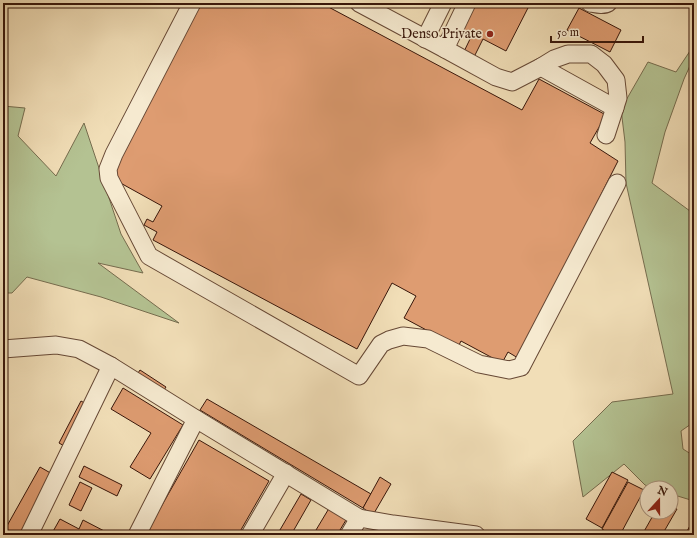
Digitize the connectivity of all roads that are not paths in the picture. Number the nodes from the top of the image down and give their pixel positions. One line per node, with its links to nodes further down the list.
1 (192, 3): 12 (street)
2 (359, 3): 7 (street)
3 (443, 3): 7 (street)
4 (467, 3): 8 (street)
5 (590, 3): 6 (street)
6 (608, 3)
7 (425, 39): 8 (street)
8 (445, 49): 9 (street)
9 (541, 67): 10 (street); 10 (street)
10 (615, 108): 11 (street)
11 (606, 136)
12 (617, 183)
13 (3, 349): 14 (street)
14 (112, 366): 15 (street); 18 (street)
15 (196, 419): 16 (street); 19 (street)
16 (286, 473): 17 (street); 20 (street)
17 (359, 518): 21 (street); 22 (street)
18 (29, 535)
19 (137, 535)
20 (250, 535)
21 (349, 535)
22 (476, 535)

